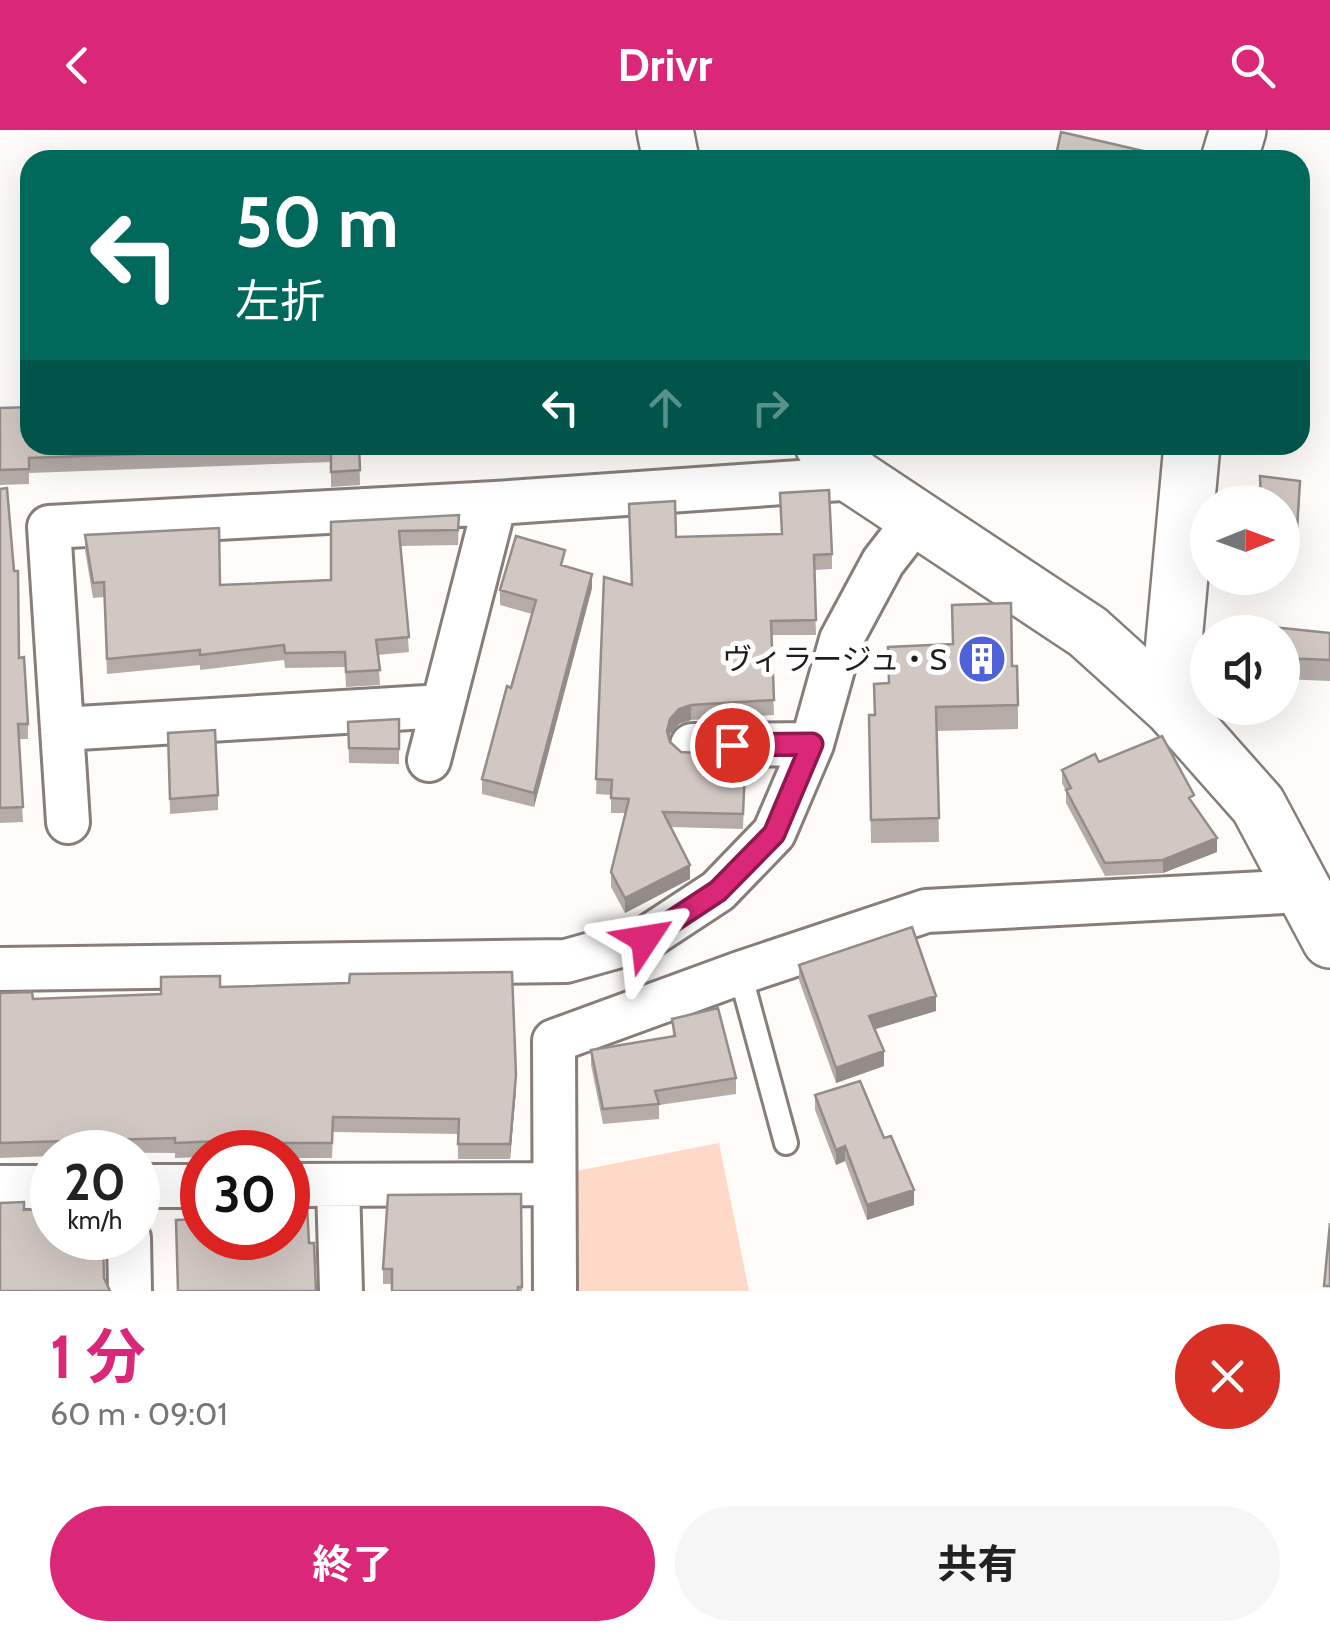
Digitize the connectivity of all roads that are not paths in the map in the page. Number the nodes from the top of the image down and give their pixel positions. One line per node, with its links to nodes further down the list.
1 (1191, 455): 6 (street)
2 (839, 462): 3 (street); 4 (street)
3 (495, 502): 5 (street); 7 (street)
4 (916, 518): 6 (street); 8 (street)
5 (443, 706): 7 (street); 10 (street)
6 (1172, 708): 12 (street)
7 (62, 728): 11 (street)
8 (812, 744): 9 (street); 14 (street)
9 (692, 745)
10 (429, 760)
11 (68, 822)
12 (1304, 891): 13 (street); 15 (street)
13 (1330, 940)
14 (0, 968)
15 (740, 973): 16 (lane); 17 (street)
16 (786, 1144)
17 (554, 1184): 19 (street); 25 (street)
18 (310, 1185): 19 (street)
19 (338, 1185): 24 (street)
20 (0, 1187): 21 (street)
21 (30, 1187)
22 (129, 1260): 23 (street)
23 (130, 1291)
24 (340, 1291)
25 (555, 1291)

